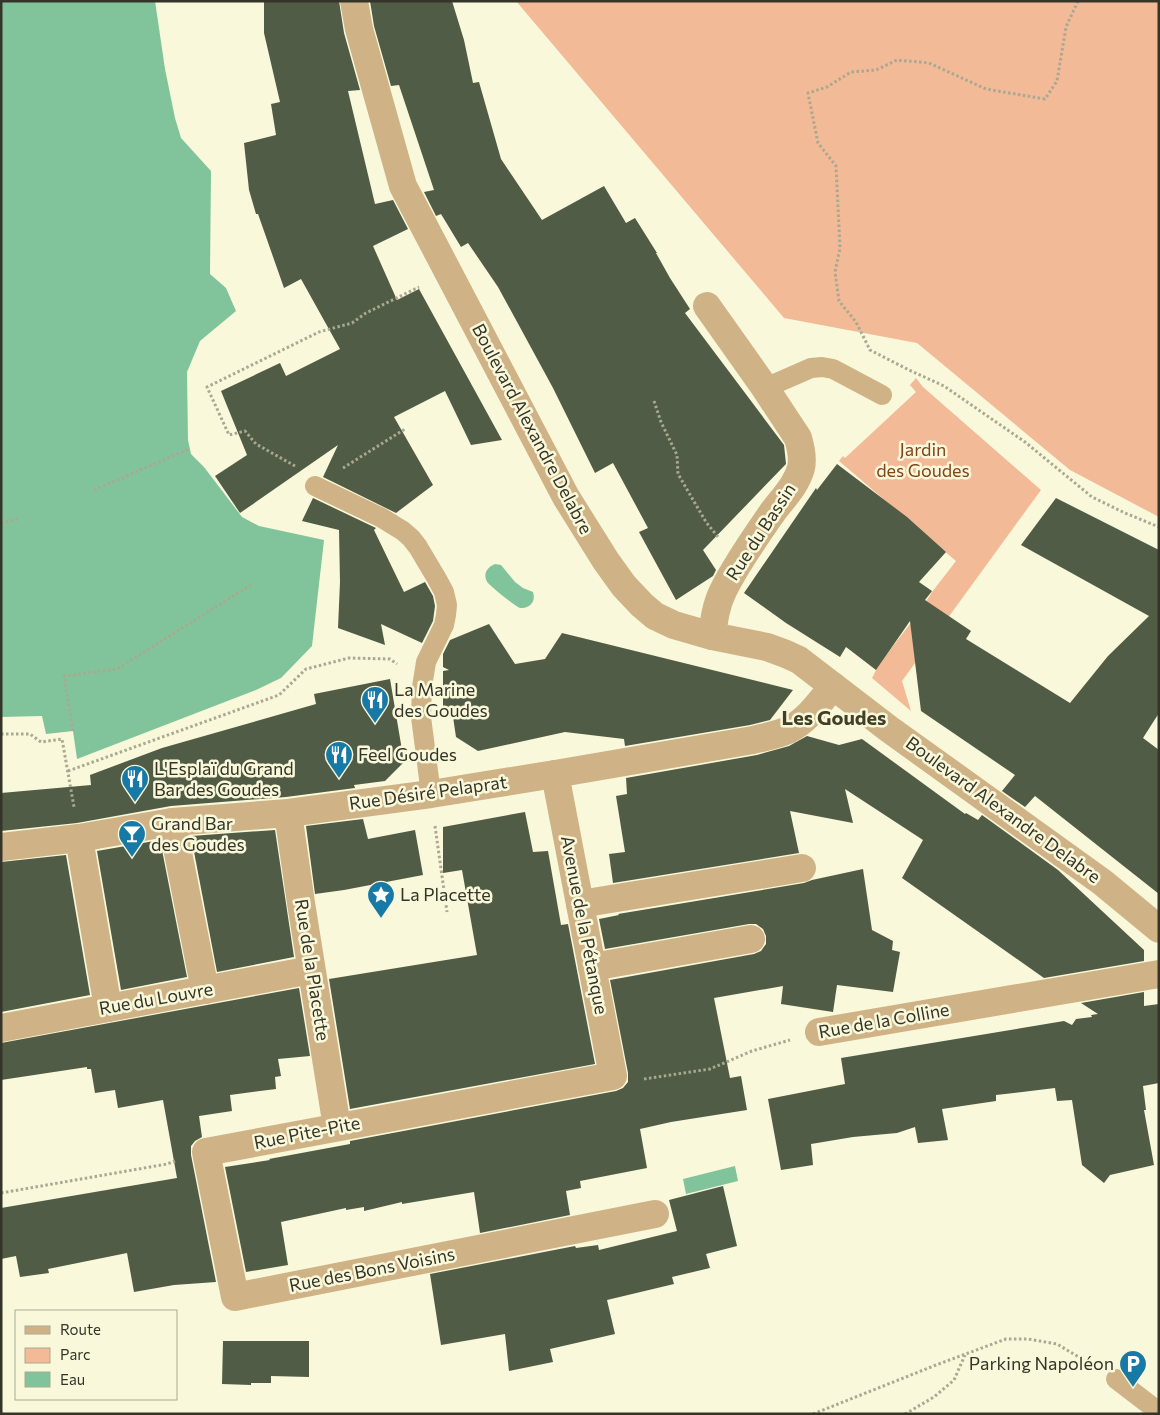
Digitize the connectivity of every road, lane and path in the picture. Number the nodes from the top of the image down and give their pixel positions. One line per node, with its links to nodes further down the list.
1 (354, 1): 3 (street, Boulevard Alexandre Delabre)
2 (1078, 1): 14 (path)
3 (448, 272): 10 (path); 17 (street, Boulevard Alexandre Delabre)
4 (707, 306): 5 (street, Rue du Bassin)
5 (765, 388): 6 (lane); 15 (street, Rue du Bassin)
6 (882, 395)
7 (654, 401): 15 (path)
8 (405, 429): 10 (path)
9 (189, 450): 11 (path)
10 (315, 486): 18 (lane)
11 (94, 490)
12 (18, 519): 13 (path)
13 (1, 523)
14 (1159, 527)
15 (740, 562): 17 (street, Rue du Bassin)
16 (251, 585): 20 (path)
17 (712, 636): 19 (street, Boulevard Alexandre Delabre)
18 (422, 682): 22 (path); 24 (lane)
19 (834, 686): 23 (street, Rue Désiré Pelaprat); 32 (street, Boulevard Alexandre Delabre)
20 (73, 731)
21 (1, 734): 22 (path)
22 (68, 771): 27 (path)
23 (555, 774): 24 (street, Rue Désiré Pelaprat); 30 (street, Avenue de la Pétanque)
24 (430, 794): 25 (street, Rue Désiré Pelaprat); 31 (path)
25 (288, 813): 26 (street, Rue Désiré Pelaprat); 35 (street, Rue de la Placette)
26 (172, 822): 27 (street, Rue Désiré Pelaprat); 37 (street)
27 (79, 838): 28 (street, Rue Désiré Pelaprat); 38 (street)
28 (1, 847)
29 (802, 868): 30 (street)
30 (580, 904): 34 (street, Avenue de la Pétanque)
31 (447, 912)
32 (1159, 930)
33 (751, 939): 34 (street)
34 (592, 967): 41 (street, Avenue de la Pétanque)
35 (311, 970): 37 (street, Rue du Louvre); 42 (street, Rue de la Placette)
36 (1159, 974): 40 (street, Rue de la Colline)
37 (205, 990): 38 (street, Rue du Louvre)
38 (108, 1008): 39 (street, Rue du Louvre)
39 (1, 1028)
40 (819, 1032): 41 (path, Rue de la Colline)
41 (613, 1076): 42 (street, Rue Pite-Pite)
42 (337, 1127): 43 (street, Rue Pite-Pite)
43 (206, 1152): 44 (path); 45 (street, Rue des Bons Voisins)
44 (1, 1193)
45 (655, 1214)
46 (965, 1354): 47 (path); 49 (path); 50 (path)
47 (1116, 1379): 48 (lane)
48 (1159, 1412)
49 (813, 1414)
50 (906, 1414)

